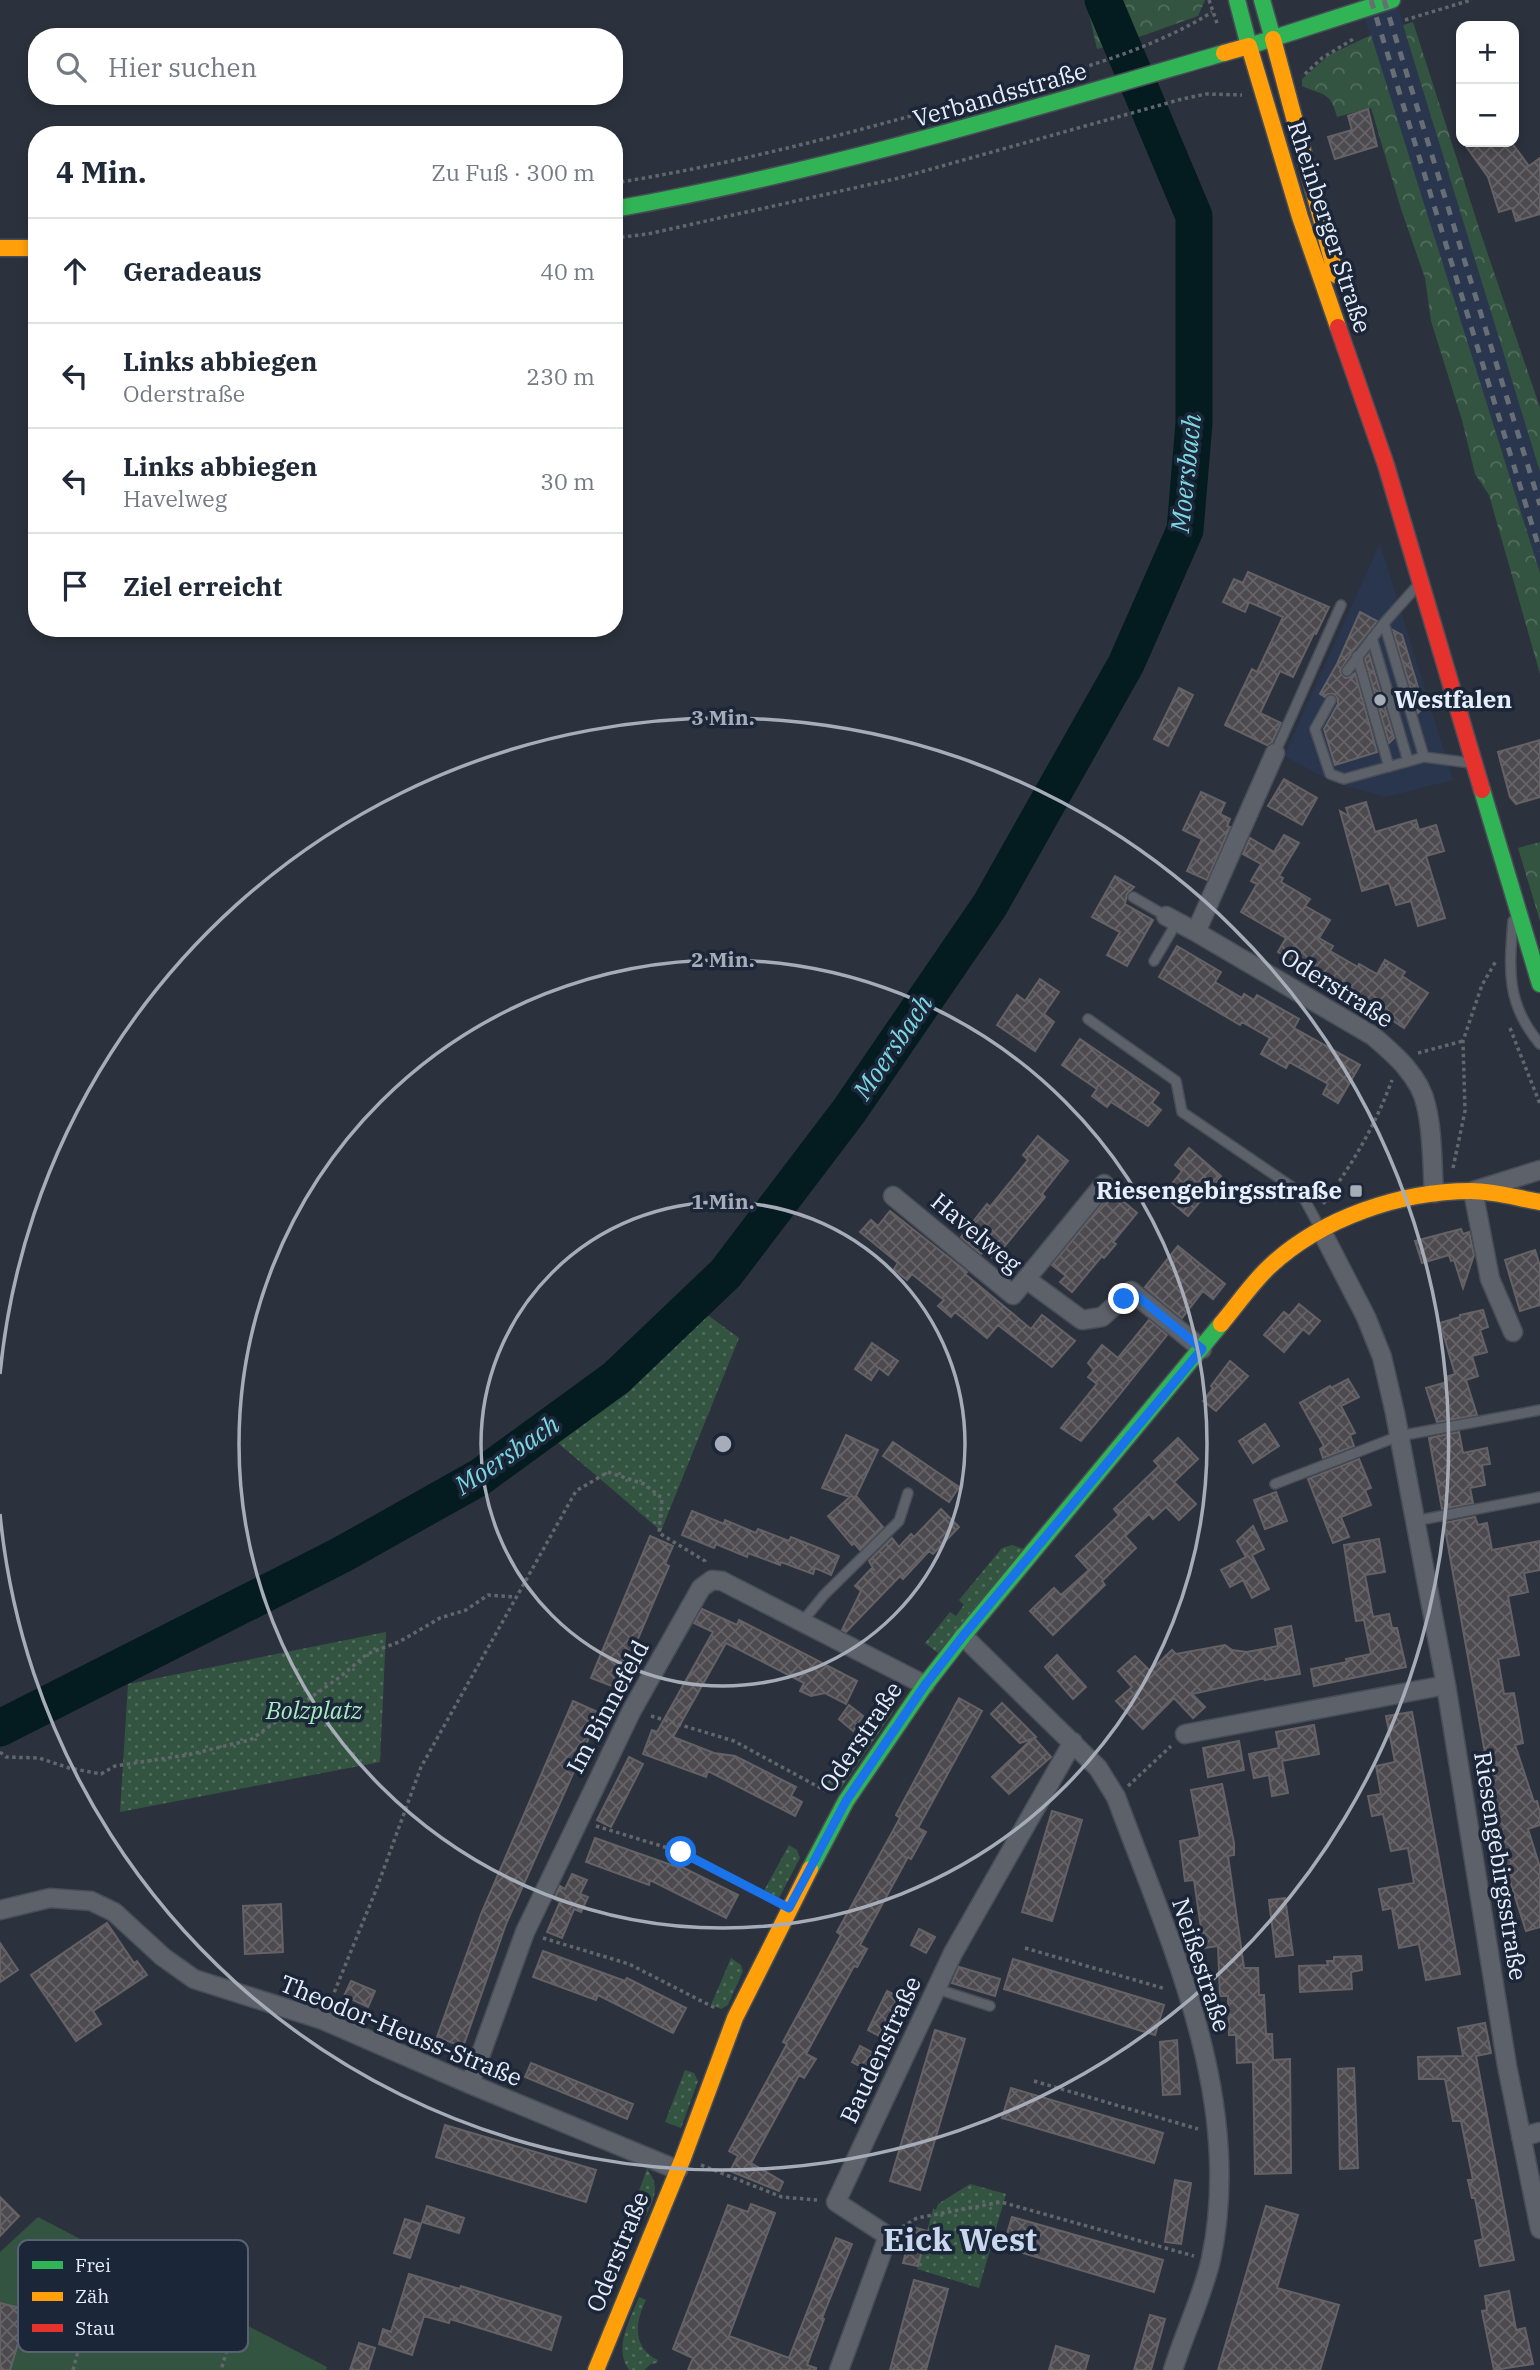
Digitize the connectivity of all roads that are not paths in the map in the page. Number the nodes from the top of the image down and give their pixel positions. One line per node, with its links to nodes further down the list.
1 (1237, 0): 5 (main road, Rheinberger Straße)
2 (1262, 0): 4 (main road, Rheinberger Straße)
3 (1392, 0): 4 (main road, Verbandsstraße)
4 (1273, 38): 5 (main road, Verbandsstraße); 9 (main road, Rheinberger Straße)
5 (1249, 46): 6 (main road, Verbandsstraße); 9 (main road, Rheinberger Straße)
6 (623, 207)
7 (0, 248): 8 (main road)
8 (28, 248)
9 (1386, 465): 10 (main road, Rheinberger Straße)
10 (1421, 581): 12 (lane); 20 (main road, Rheinberger Straße)
11 (1341, 605): 17 (lane)
12 (1384, 623): 13 (lane); 18 (lane)
13 (1372, 638): 14 (lane); 19 (lane)
14 (1357, 656): 15 (lane); 21 (lane)
15 (1347, 671)
16 (1331, 700): 21 (lane)
17 (1275, 753): 25 (street)
18 (1424, 757): 19 (lane); 20 (lane)
19 (1408, 761): 21 (lane)
20 (1475, 763): 22 (main road, Rheinberger Straße)
21 (1389, 767)
22 (1515, 895): 27 (main road, Rheinberger Straße); 29 (lane)
23 (1133, 897): 24 (lane)
24 (1172, 919): 25 (street, Oderstraße); 26 (lane)
25 (1196, 932): 33 (street, Oderstraße)
26 (1154, 961)
27 (1540, 984)
28 (1088, 1019): 36 (lane)
29 (1540, 1044)
30 (1540, 1170): 32 (street, Oderstraße)
31 (1104, 1184): 37 (street, Havelweg)
32 (1474, 1191): 33 (main road, Oderstraße); 35 (main road, Oderstraße); 38 (street)
33 (1440, 1193): 36 (main road, Oderstraße)
34 (893, 1196): 37 (street, Havelweg)
35 (1540, 1202)
36 (1321, 1230): 39 (main road, Oderstraße); 41 (street, Riesengebirgsstraße)
37 (1026, 1279): 39 (street, Havelweg)
38 (1513, 1332)
39 (1202, 1349): 47 (main road, Oderstraße)
40 (1540, 1410): 41 (lane)
41 (1399, 1436): 42 (lane); 45 (street, Riesengebirgsstraße)
42 (1275, 1484)
43 (908, 1493): 46 (lane)
44 (1540, 1497): 45 (lane)
45 (1415, 1521): 49 (street, Riesengebirgsstraße)
46 (802, 1622): 48 (street); 55 (street, Im Binnefeld)
47 (963, 1636): 48 (main road, Oderstraße); 51 (street, Neißestraße)
48 (925, 1685): 58 (main road, Oderstraße)
49 (1446, 1685): 50 (street); 57 (street, Riesengebirgsstraße)
50 (1185, 1734)
51 (1073, 1742): 53 (street, Baudenstraße); 62 (street, Neißestraße)
52 (0, 1910): 55 (street, Theodor-Heuss-Straße)
53 (937, 1989): 54 (lane); 61 (street, Baudenstraße)
54 (990, 2006)
55 (470, 2084): 58 (street, Theodor-Heuss-Straße)
56 (1540, 2132): 57 (street)
57 (1521, 2137): 59 (street, Riesengebirgsstraße)
58 (680, 2164): 60 (main road, Oderstraße)
59 (1540, 2229)
60 (598, 2369)
61 (839, 2370)
62 (1174, 2370)

